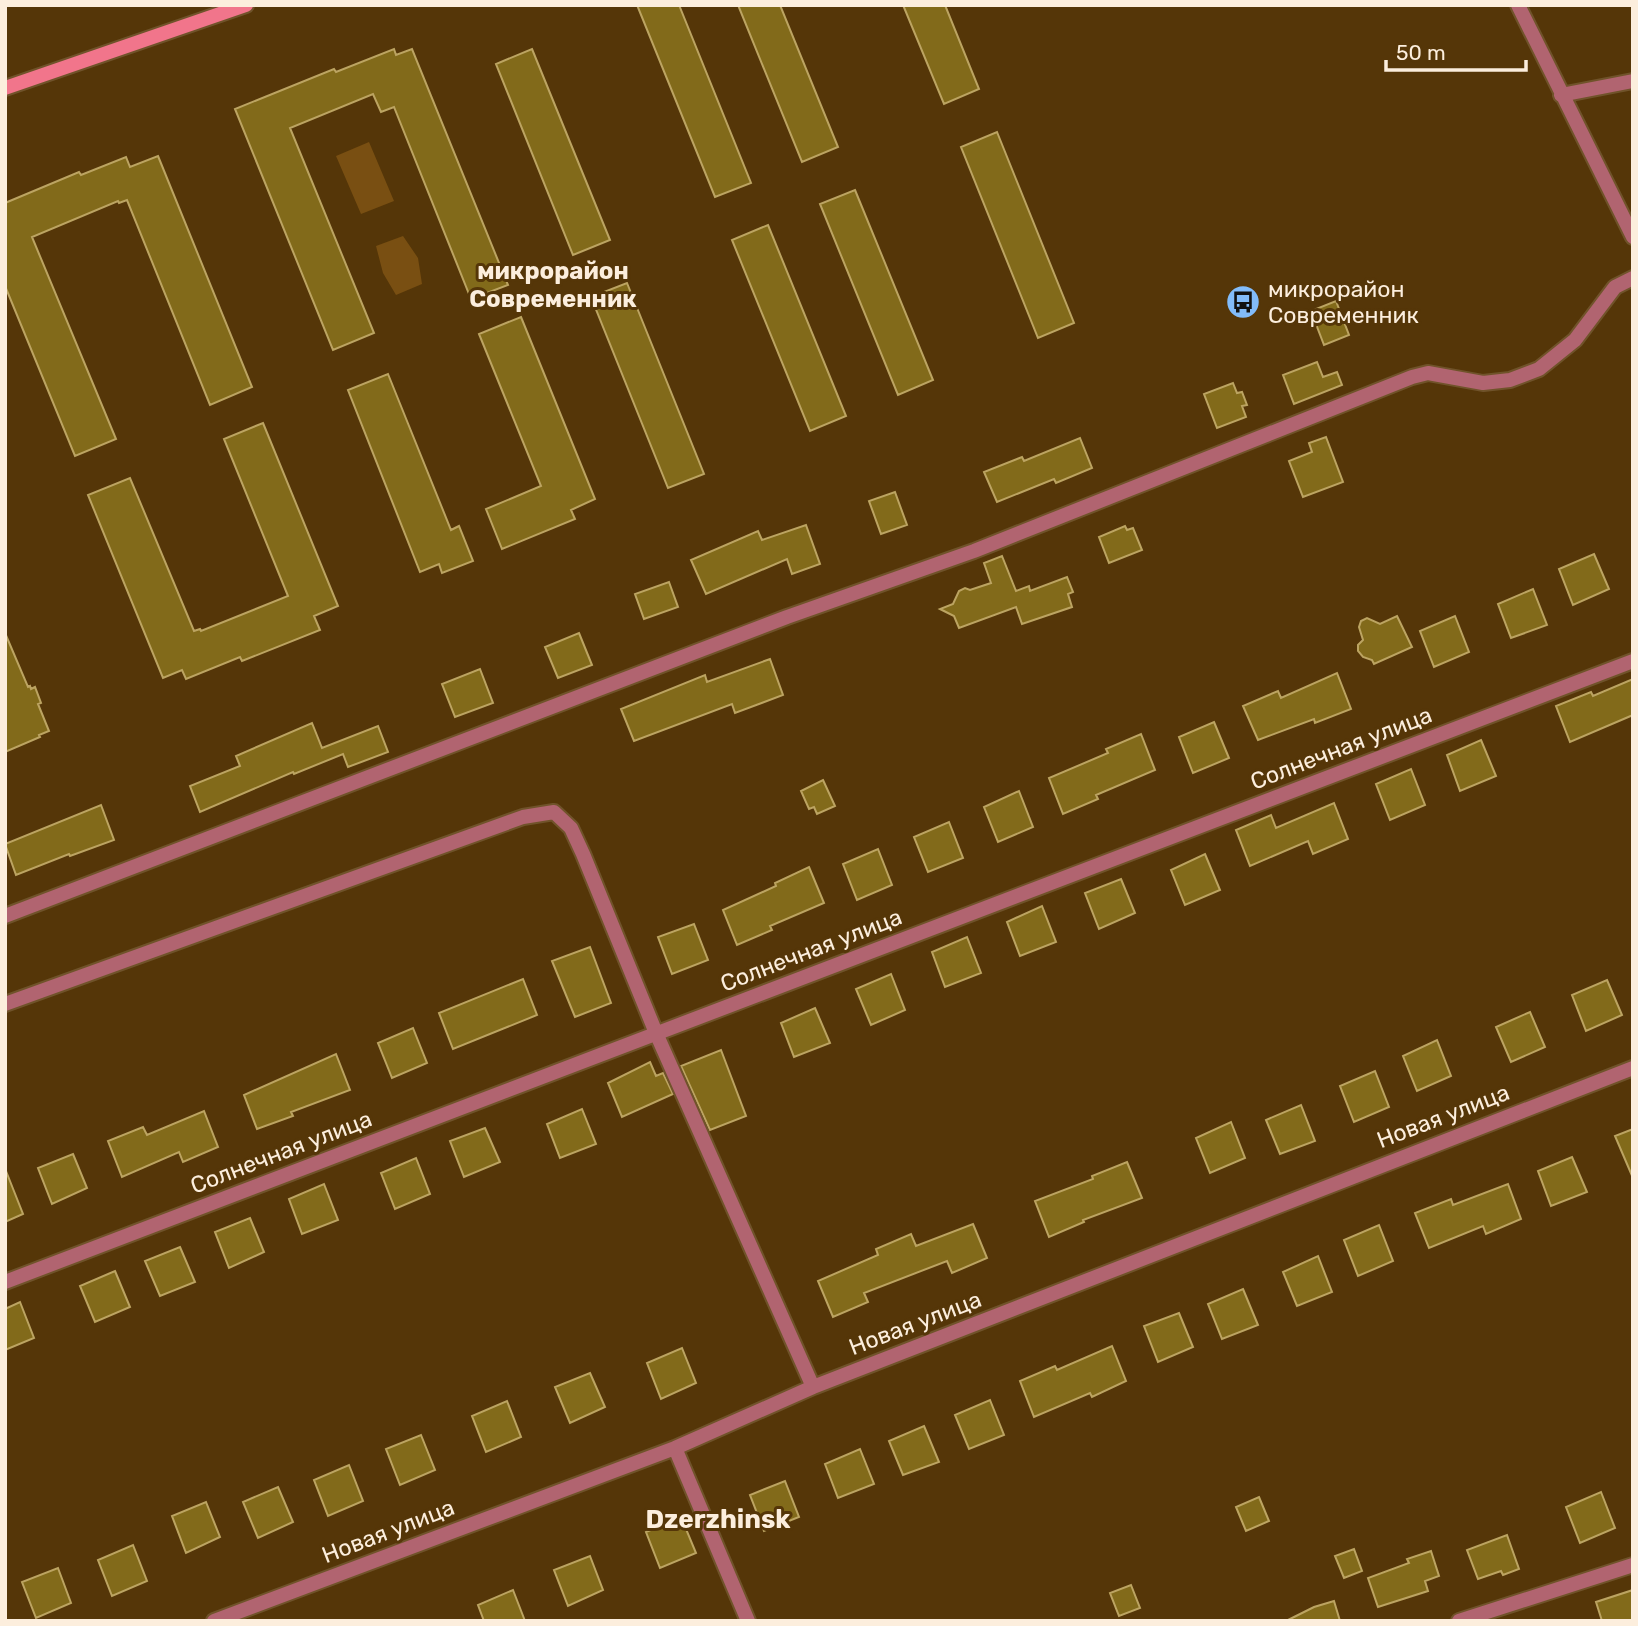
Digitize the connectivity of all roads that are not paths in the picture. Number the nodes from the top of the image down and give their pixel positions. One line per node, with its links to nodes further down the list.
1 (246, 5): 4 (main road)
2 (1518, 5): 5 (street)
3 (1633, 82): 5 (street)
4 (5, 88)
5 (1561, 96): 6 (street)
6 (1633, 237)
7 (1633, 278): 9 (street)
8 (1633, 661): 11 (street, Солнечная улица)
9 (5, 916)
10 (5, 1004): 11 (street)
11 (656, 1033): 13 (street, Солнечная улица); 14 (street)
12 (1633, 1068): 14 (street, Новая улица)
13 (5, 1282)
14 (813, 1387): 15 (street, Новая улица)
15 (675, 1448): 17 (street, Новая улица); 18 (street)
16 (1633, 1564): 19 (street)
17 (214, 1621)
18 (748, 1621)
19 (1459, 1621)

